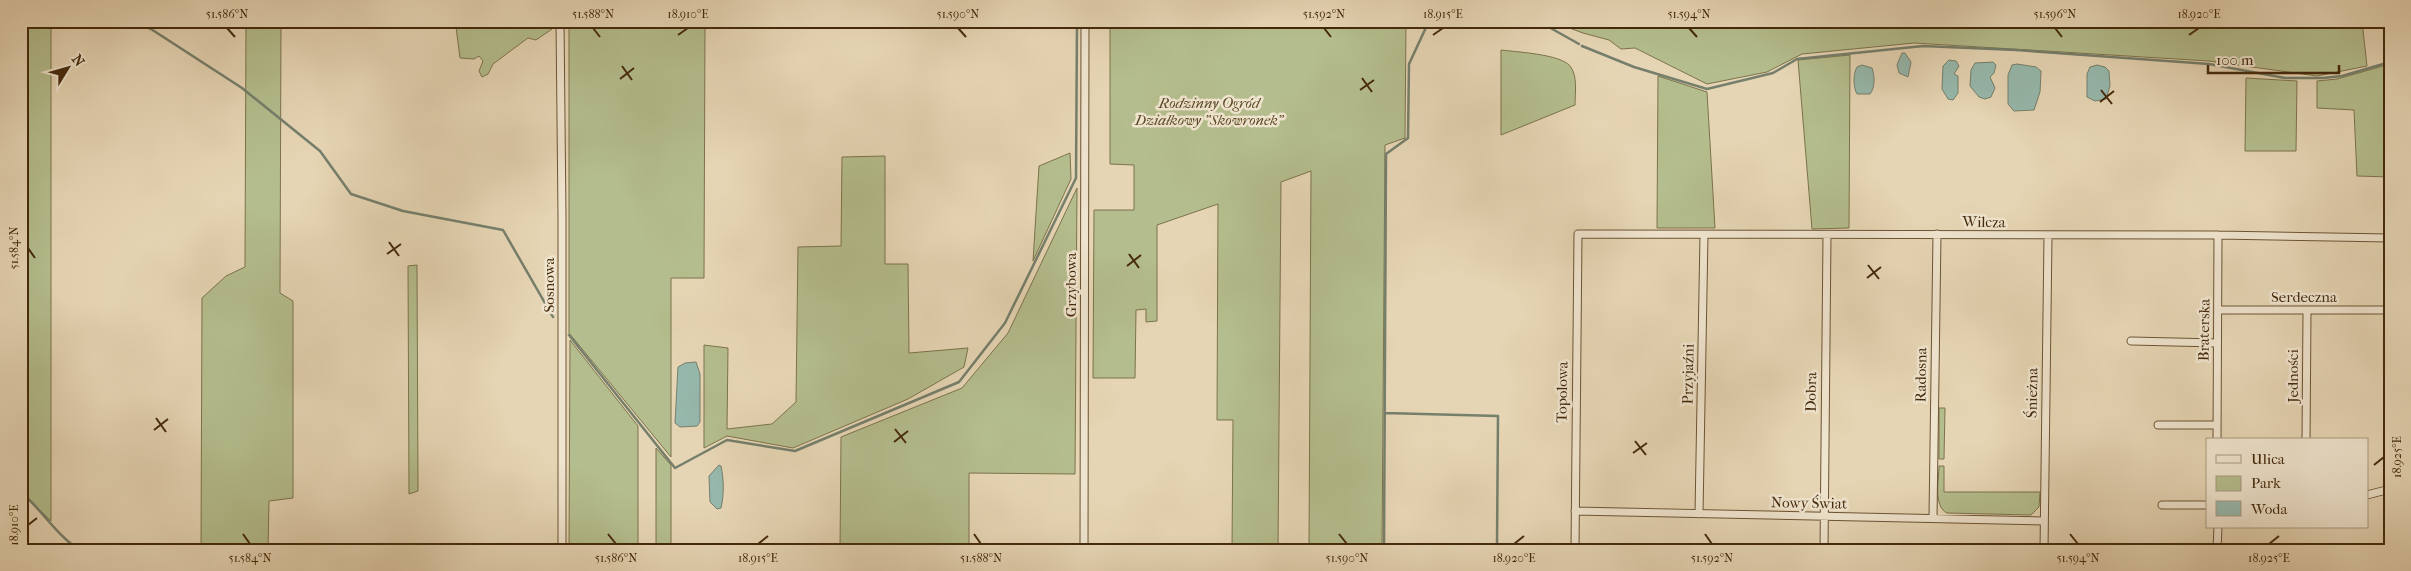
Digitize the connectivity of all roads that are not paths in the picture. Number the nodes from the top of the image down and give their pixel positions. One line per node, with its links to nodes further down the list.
1 (560, 21): 29 (street, Sosnowa)
2 (1085, 21): 30 (street, Grzybowa)
3 (1578, 234): 6 (street, Wilcza); 23 (street, Topolowa)
4 (1827, 234): 5 (street, Wilcza); 6 (street, Wilcza); 25 (street, Dobra)
5 (1937, 234): 8 (street, Wilcza); 26 (street, Radosna)
6 (1704, 235): 24 (street, Przyjaźni)
7 (2218, 235): 8 (street, Wilcza); 9 (street, Wilcza); 10 (street, Braterska)
8 (2048, 236): 27 (street, Śnieżna)
9 (2390, 238)
10 (2218, 310): 12 (street, Serdeczna); 14 (street, Braterska)
11 (2390, 310): 12 (street, Serdeczna)
12 (2307, 312): 18 (street, Jedności)
13 (2131, 341): 14 (street)
14 (2217, 343): 16 (street, Braterska)
15 (2158, 425): 16 (street)
16 (2216, 425): 17 (street, Braterska)
17 (2216, 438)
18 (2306, 438)
19 (2390, 489): 20 (street)
20 (2368, 495)
21 (2162, 505): 22 (street)
22 (2206, 505)
23 (1575, 511): 24 (street, Nowy Świat); 31 (street, Topolowa)
24 (1699, 514): 25 (street, Nowy Świat)
25 (1824, 517): 26 (street, Nowy Świat); 32 (street, Dobra)
26 (1933, 517): 27 (street, Nowy Świat)
27 (2044, 521): 33 (street, Śnieżna)
28 (2218, 528): 34 (street)
29 (562, 550)
30 (1084, 550)
31 (1575, 550)
32 (1824, 550)
33 (2044, 550)
34 (2217, 550)

